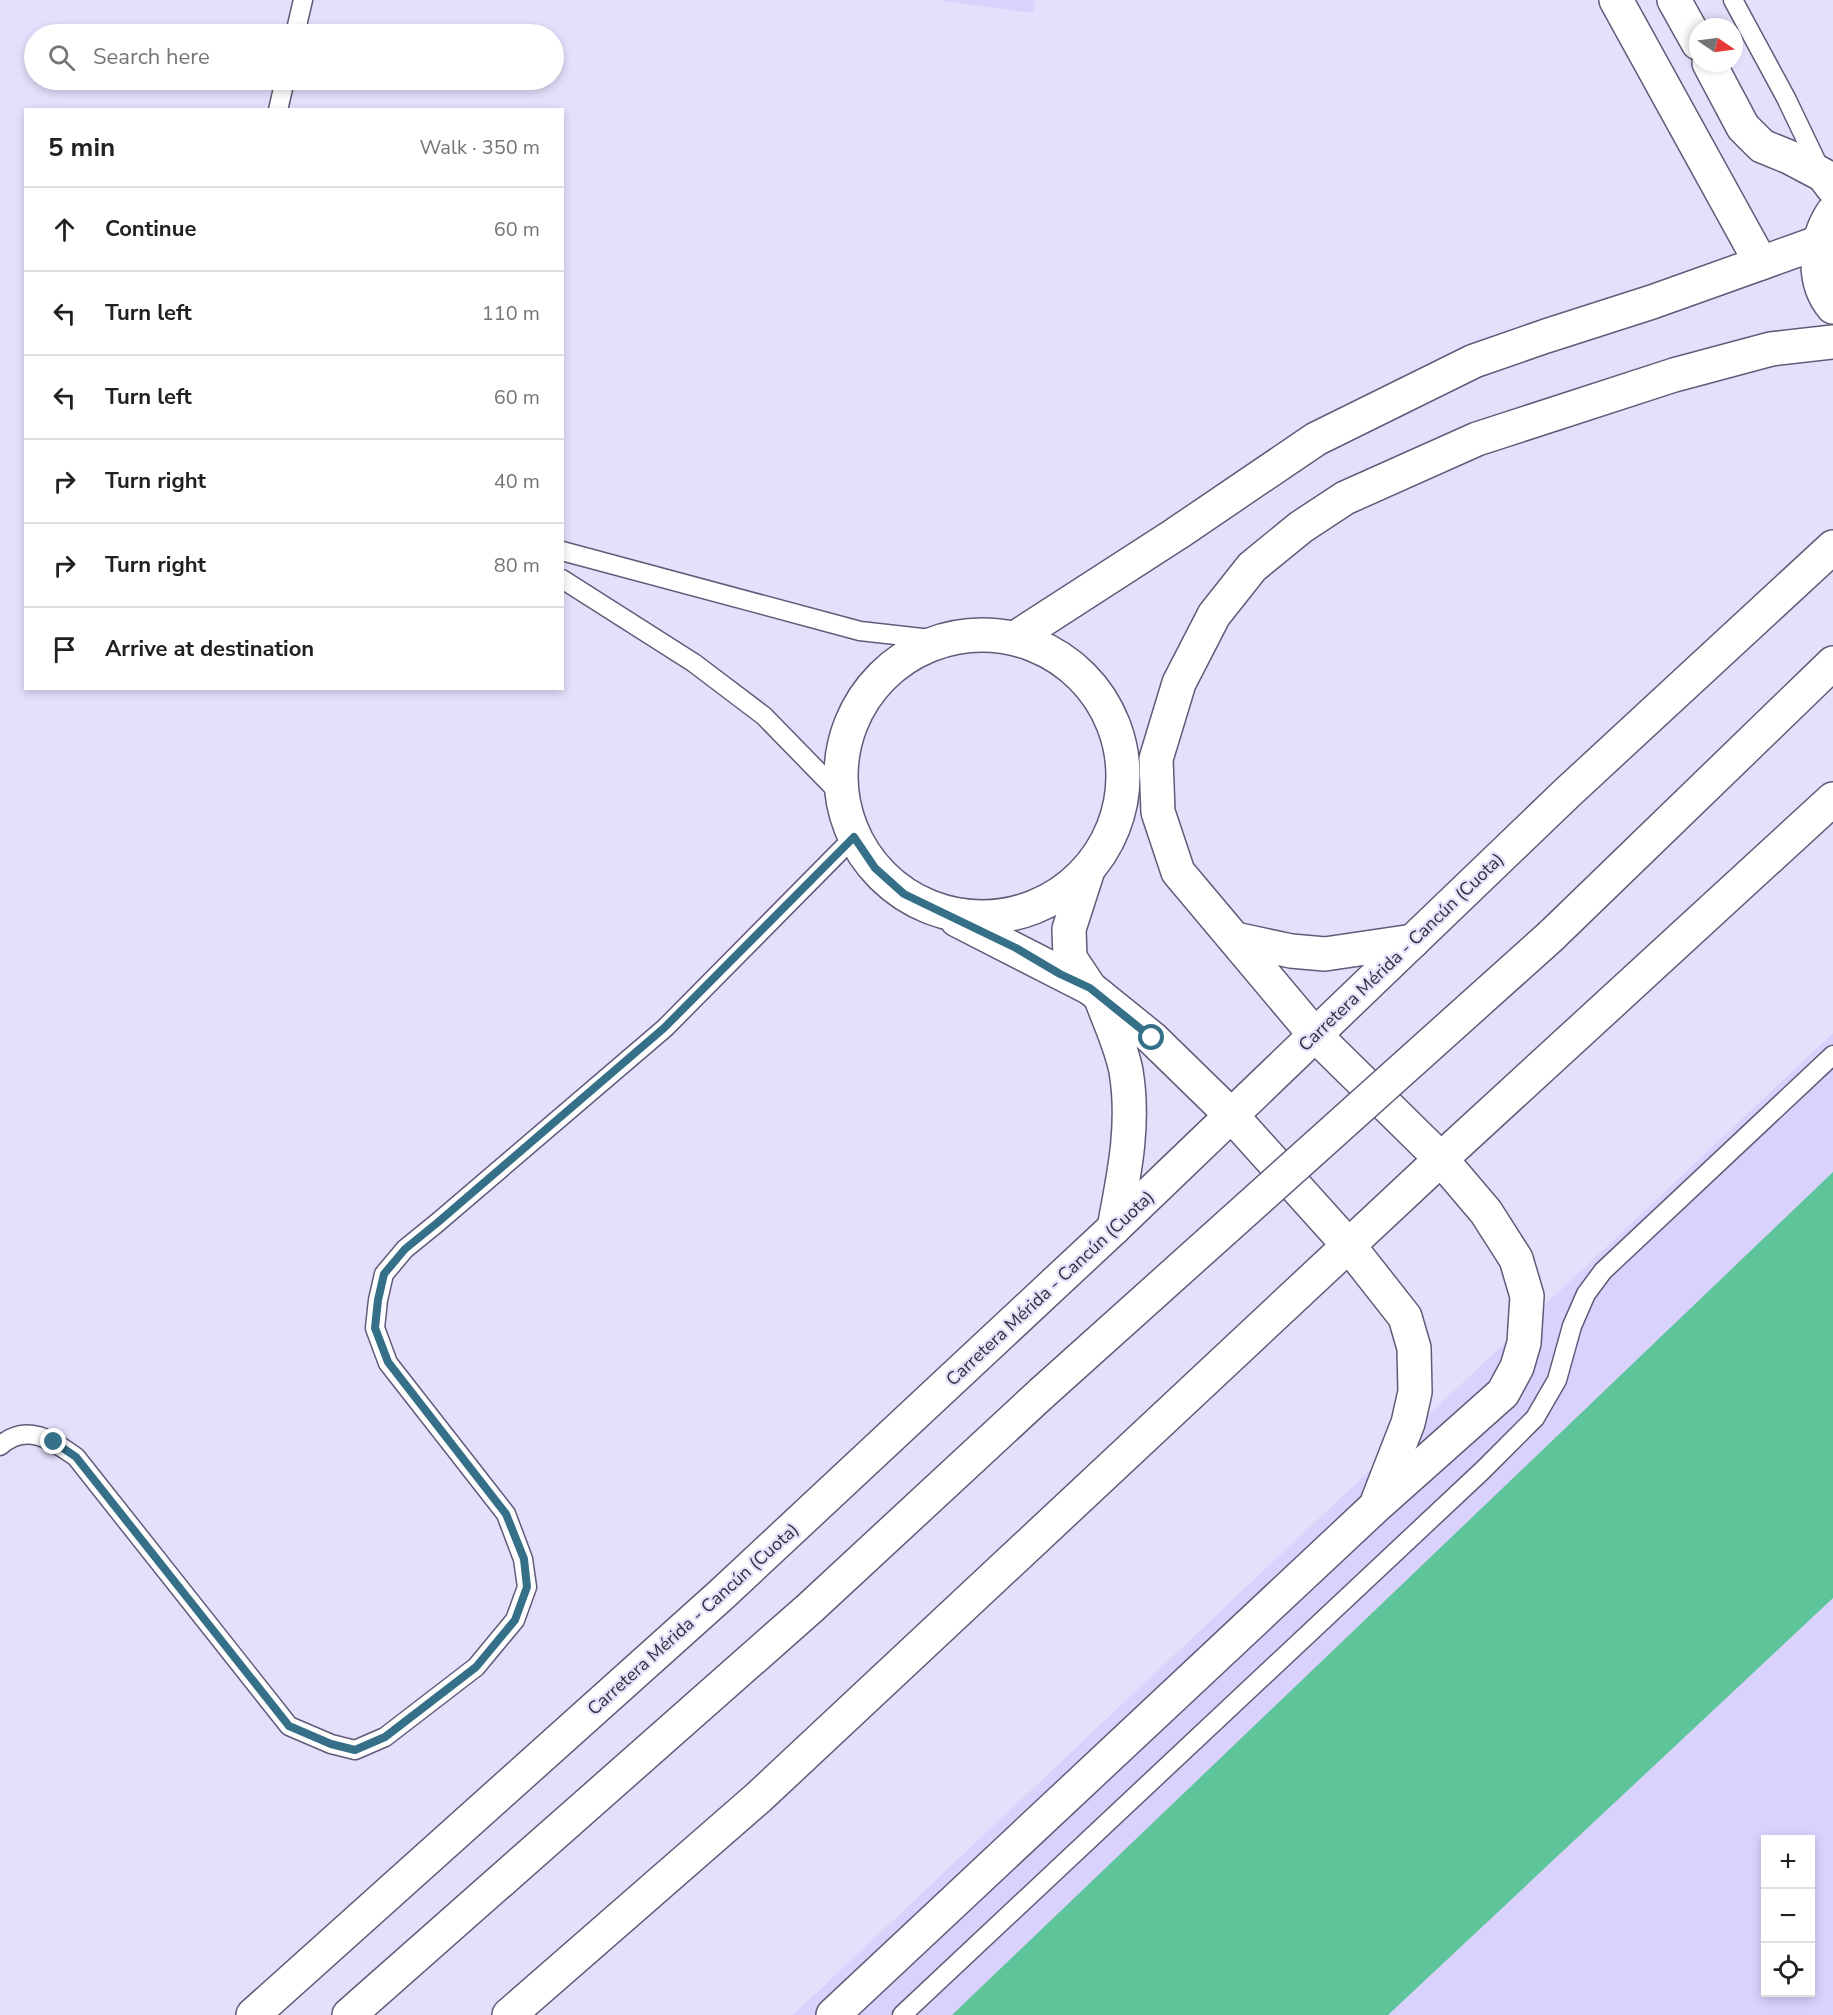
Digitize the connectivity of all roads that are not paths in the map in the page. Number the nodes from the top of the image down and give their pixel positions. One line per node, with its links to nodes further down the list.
1 (303, 0): 5 (lane)
2 (1616, 0): 13 (main road)
3 (1674, 0): 6 (main road)
4 (1733, 0): 10 (lane)
5 (297, 24)
6 (1689, 28)
7 (1713, 72): 10 (main road)
8 (283, 90): 9 (lane)
9 (278, 108)
10 (1828, 182)
11 (1833, 212): 12 (main road)
12 (1820, 242): 13 (main road); 14 (main road)
13 (1761, 263): 19 (main road)
14 (1833, 307)
15 (1833, 342): 27 (main road)
16 (1833, 547): 28 (main road, Carretera Mérida - Cancún (Cuota))
17 (564, 552): 20 (lane)
18 (564, 580): 22 (lane)
19 (1015, 638): 20 (main road); 25 (main road)
20 (940, 640): 22 (main road)
21 (1833, 663): 39 (main road, bridge)
22 (843, 797): 24 (main road)
23 (1833, 799): 33 (main road)
24 (854, 837): 26 (main road); 36 (lane)
25 (1088, 870): 26 (main road); 29 (main road)
26 (940, 911): 29 (main road)
27 (1235, 939): 28 (main road); 30 (main road)
28 (1413, 941): 30 (main road, Carretera Mérida - Cancún (Cuota))
29 (1095, 992): 32 (main road); 34 (main road)
30 (1315, 1035): 32 (main road, Carretera Mérida - Cancún (Cuota)); 33 (main road)
31 (1833, 1055): 42 (lane)
32 (1232, 1116): 34 (main road, Carretera Mérida - Cancún (Cuota)); 35 (main road)
33 (1442, 1160): 35 (main road); 37 (main road)
34 (1114, 1228): 38 (main road, Carretera Mérida - Cancún (Cuota))
35 (1350, 1247): 37 (main road); 40 (main road)
36 (0, 1446)
37 (1375, 1507): 41 (main road)
38 (253, 2015)
39 (349, 2015)
40 (509, 2015)
41 (833, 2015)
42 (902, 2015)

